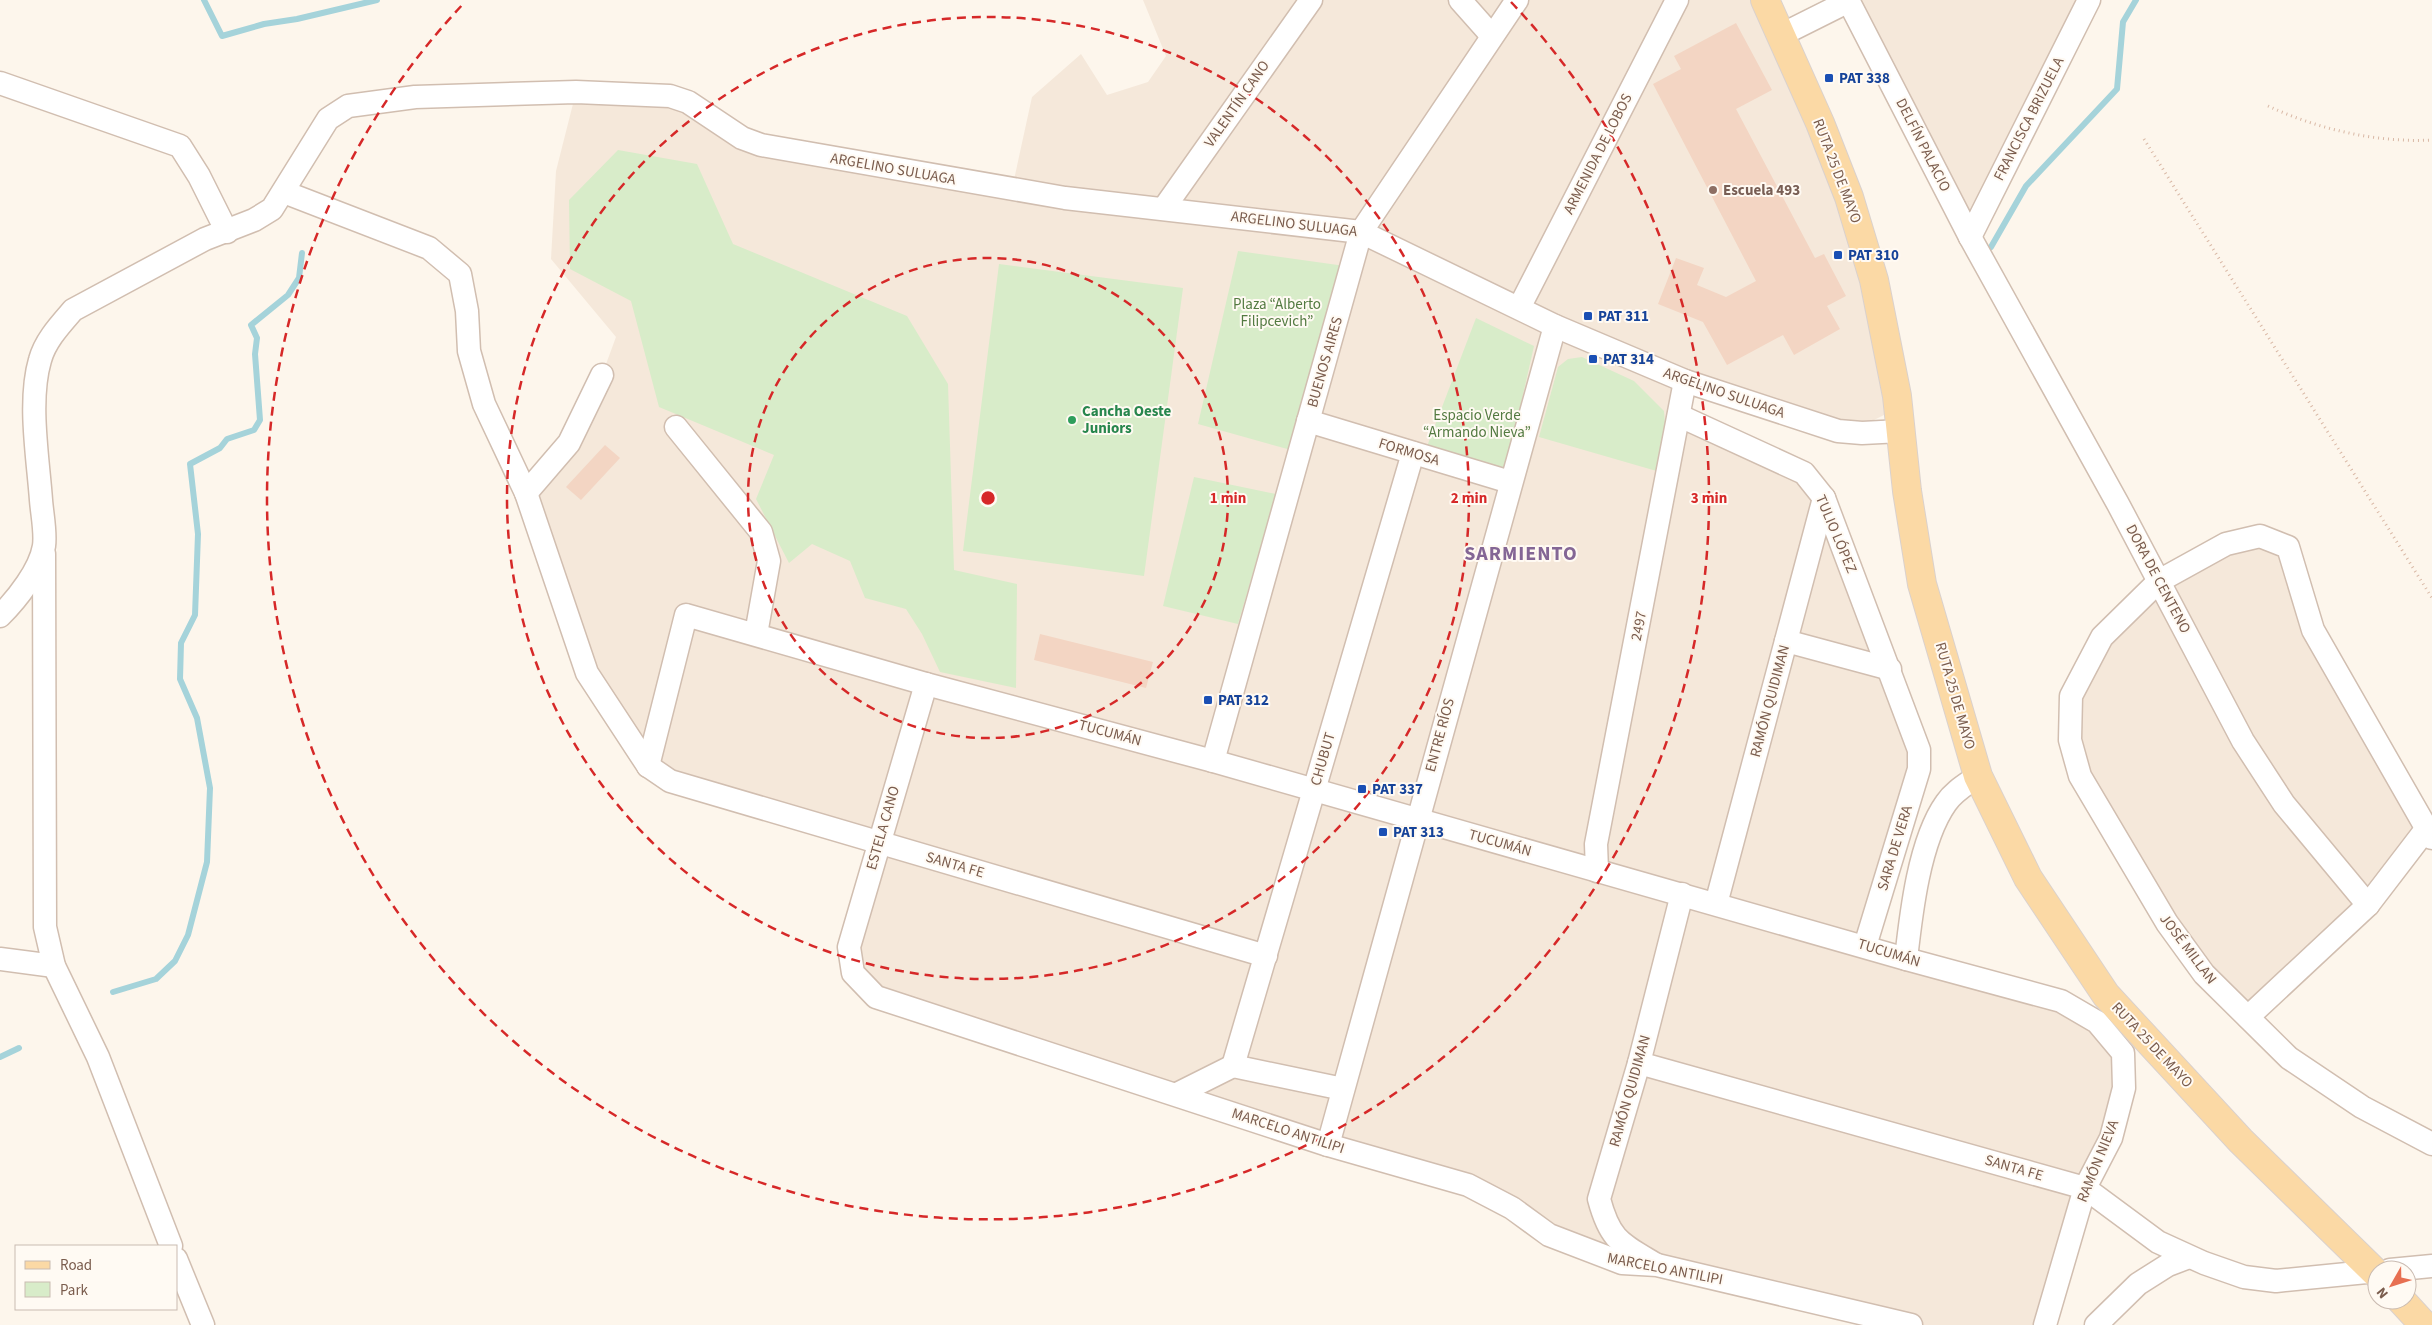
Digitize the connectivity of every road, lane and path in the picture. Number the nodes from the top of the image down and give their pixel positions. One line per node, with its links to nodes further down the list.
1 (1310, 0): 15 (street, VALENTÍN CANO)
2 (1460, 0): 8 (street)
3 (1517, 0): 8 (street, BUENOS AIRES)
4 (1677, 0): 19 (street, ARMENIDA DE LOBOS)
5 (1764, 0): 9 (main road, RUTA 25 DE MAYO)
6 (1849, 0): 9 (street); 18 (street, DELFÍN PALACIO)
7 (2088, 0): 18 (street, FRANCISCA BRIZUELA)
8 (1492, 36): 17 (street, BUENOS AIRES)
9 (1782, 36): 26 (main road, RUTA 25 DE MAYO)
10 (0, 83): 16 (street)
11 (2268, 106): 13 (path)
12 (2144, 139): 33 (path)
13 (2432, 140)
14 (284, 192): 15 (street, ARGELINO SULUAGA); 16 (street, ARGELINO SULUAGA); 29 (street)
15 (1164, 208): 17 (street, ARGELINO SULUAGA)
16 (227, 232): 31 (street, ARGELINO SULUAGA)
17 (1361, 232): 19 (street, ARGELINO SULUAGA); 24 (street, BUENOS AIRES)
18 (1970, 237): 32 (street, DORA DE CENTENO)
19 (1519, 308): 20 (street, ARGELINO SULUAGA)
20 (1555, 326): 22 (street, ARGELINO SULUAGA); 28 (street, ENTRE RÍOS)
21 (602, 375): 29 (street)
22 (1685, 381): 23 (street, 2497); 26 (street, ARGELINO SULUAGA)
23 (1680, 416): 30 (street, TULIO LÓPEZ); 47 (street, 2497)
24 (1308, 421): 27 (street, FORMOSA); 40 (street, BUENOS AIRES)
25 (676, 427): 35 (street)
26 (1901, 431): 42 (main road, RUTA 25 DE MAYO)
27 (1412, 453): 28 (street, FORMOSA); 43 (street, CHUBUT)
28 (1510, 482): 44 (street, ENTRE RÍOS)
29 (526, 494): 41 (street)
30 (1824, 498): 36 (street, RAMÓN QUIDIMAN); 37 (street, TULIO LÓPEZ)
31 (44, 546): 34 (street); 55 (street, ARGELINO SULUAGA)
32 (2159, 580): 45 (street); 50 (street, DORA DE CENTENO); 57 (street, JOSÉ MILLAN)
33 (2432, 598)
34 (0, 616)
35 (756, 634): 38 (street, TUCUMÁN); 41 (street, TUCUMÁN)
36 (1786, 641): 37 (street); 49 (street, RAMÓN QUIDIMAN)
37 (1890, 669): 39 (street, TULIO LÓPEZ)
38 (926, 684): 40 (street, TUCUMÁN); 46 (street, ESTELA CANO)
39 (1919, 750): 51 (street, SARA DE VERA)
40 (1213, 761): 43 (street, TUCUMÁN)
41 (648, 766): 46 (street, SANTA FE)
42 (1978, 776): 54 (street); 68 (main road, RUTA 25 DE MAYO)
43 (1314, 789): 44 (street, TUCUMÁN); 52 (street, CHUBUT)
44 (1417, 819): 47 (street, TUCUMÁN); 61 (street, ENTRE RÍOS)
45 (2429, 833): 50 (street)
46 (879, 843): 52 (street, SANTA FE); 56 (street, ESTELA CANO)
47 (1597, 870): 48 (street, TUCUMÁN)
48 (1682, 894): 49 (street, TUCUMÁN); 59 (street, RAMÓN QUIDIMAN)
49 (1716, 904): 51 (street, TUCUMÁN)
50 (2368, 905): 57 (street)
51 (1865, 946): 54 (street, TUCUMÁN)
52 (1266, 956): 60 (street, CHUBUT)
53 (0, 959): 55 (street)
54 (1906, 959): 58 (street, TUCUMÁN)
55 (54, 966): 66 (street, ARGELINO SULUAGA)
56 (853, 973): 62 (street, MARCELO ANTILIPI)
57 (2248, 1017): 63 (street, JOSÉ MILLAN)
58 (2122, 1053): 65 (street, RAMÓN NIEVA)
59 (1639, 1063): 65 (street, SANTA FE); 70 (street, RAMÓN QUIDIMAN)
60 (1233, 1066): 61 (street); 62 (street)
61 (1343, 1089): 64 (street, ENTRE RÍOS)
62 (1177, 1094): 64 (street, MARCELO ANTILIPI)
63 (2432, 1144)
64 (1328, 1145): 70 (street, MARCELO ANTILIPI)
65 (2085, 1188): 67 (street, SANTA FE); 77 (street, RAMÓN NIEVA)
66 (171, 1245)
67 (2189, 1257): 73 (street, SANTA FE); 78 (street)
68 (2367, 1260)
69 (178, 1264): 75 (street)
70 (1657, 1265): 76 (street, MARCELO ANTILIPI)
71 (2432, 1266): 72 (street, SANTA FE)
72 (2417, 1268)
73 (2367, 1273)
74 (2410, 1310): 79 (main road)
75 (203, 1325)
76 (1911, 1325)
77 (2045, 1325)
78 (2096, 1325)
79 (2424, 1325)

